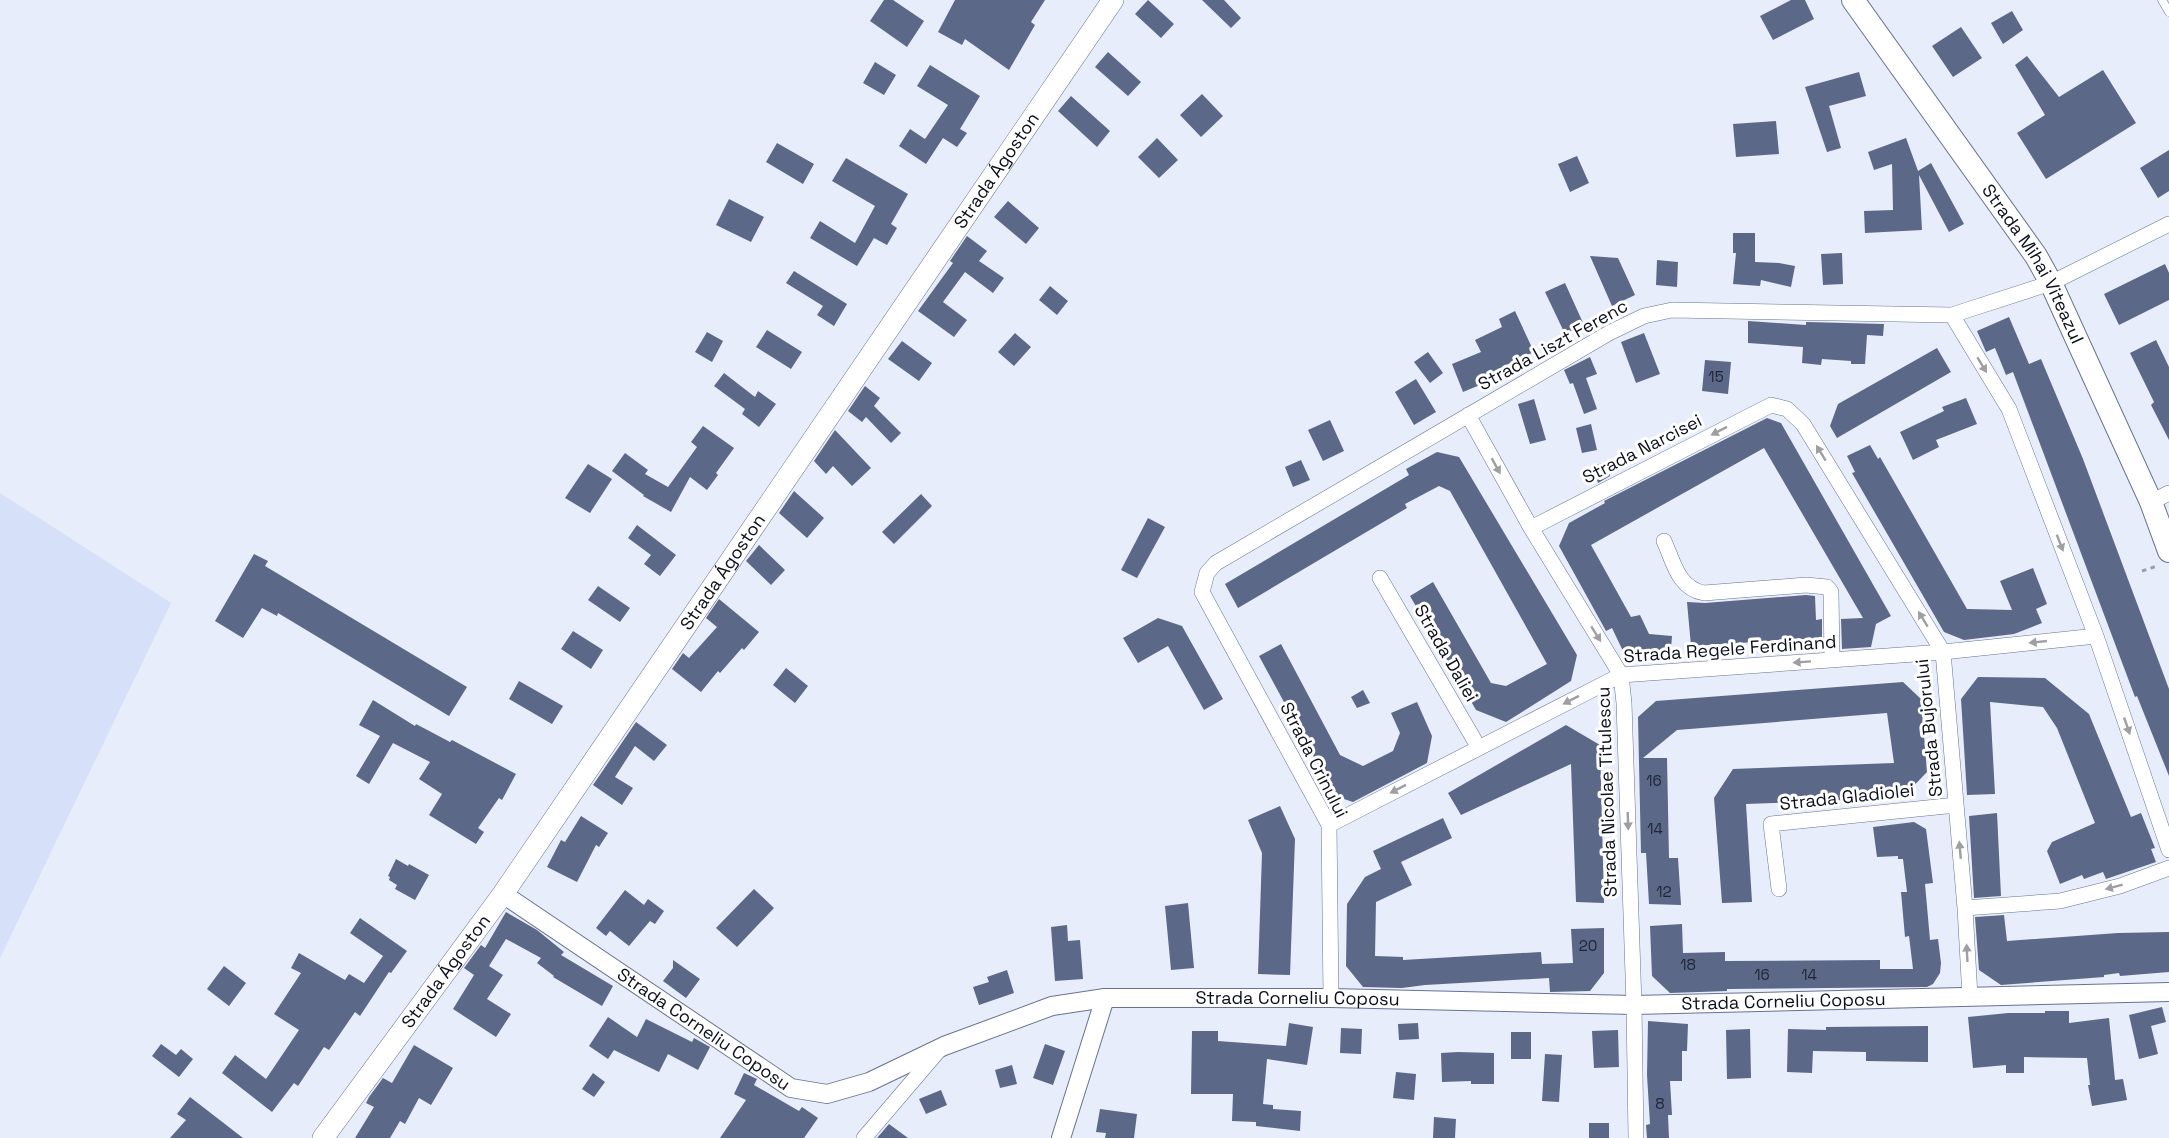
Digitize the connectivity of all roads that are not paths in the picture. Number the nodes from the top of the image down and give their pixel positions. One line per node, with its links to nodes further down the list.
1 (1113, 0): 26 (main road, Strada Ágoston)
2 (1853, 0): 6 (main road, Strada Mihai Viteazul)
3 (2162, 0): 4 (lane)
4 (2169, 12)
5 (2169, 224): 6 (street, Strada Liszt Ferenc)
6 (2051, 283): 7 (street, Strada Liszt Ferenc); 10 (main road, Strada Mihai Viteazul)
7 (1952, 315): 9 (street, Strada Liszt Ferenc); 16 (street, one-way to 16)
8 (1771, 405): 11 (street, Strada Narcisei, one-way to 11); 17 (street, Strada Bujorului, one-way to 8)
9 (1468, 415): 11 (street, Strada Nicolae Titulescu, one-way to 11); 15 (street, Strada Liszt Ferenc)
10 (2160, 497): 13 (main road, Strada Mihai Viteazul)
11 (1531, 528): 19 (street, Strada Nicolae Titulescu, one-way to 19)
12 (1664, 542): 18 (street)
13 (2169, 551)
14 (1380, 578): 20 (street, Strada Daliei)
15 (1202, 592): 22 (street, Strada Crinului)
16 (2096, 636): 17 (street, Strada Regele Ferdinand, one-way to 17); 23 (street, one-way to 23)
17 (1943, 652): 18 (street, Strada Regele Ferdinand); 21 (street, Strada Bujorului)
18 (1832, 660): 19 (street, Strada Regele Ferdinand, one-way to 19)
19 (1621, 675): 20 (street, Strada Regele Ferdinand, one-way to 20); 32 (street, Strada Nicolae Titulescu, one-way to 32)
20 (1479, 747): 22 (street, Strada Regele Ferdinand, one-way to 22)
21 (1956, 806): 25 (street, Strada Gladiolei); 27 (street, Strada Bujorului, one-way to 21)
22 (1329, 825): 31 (street, Strada Crinului)
23 (2169, 850)
24 (2169, 868): 27 (street, one-way to 27)
25 (1779, 889)
26 (503, 894): 33 (street, Strada Corneliu Coposu); 34 (main road, Strada Ágoston)
27 (1965, 908): 29 (street, Strada Bujorului, one-way to 27)
28 (2169, 992): 29 (street, Strada Corneliu Coposu)
29 (1970, 997): 32 (street, Strada Corneliu Coposu)
30 (1105, 998): 31 (street, Strada Corneliu Coposu); 33 (street, Strada Corneliu Coposu); 36 (street)
31 (1331, 998): 32 (street, Strada Corneliu Coposu)
32 (1634, 1005): 37 (street, Strada Nicolae Titulescu)
33 (944, 1046): 35 (street)
34 (323, 1138)
35 (864, 1138)
36 (1061, 1138)
37 (1636, 1138)

